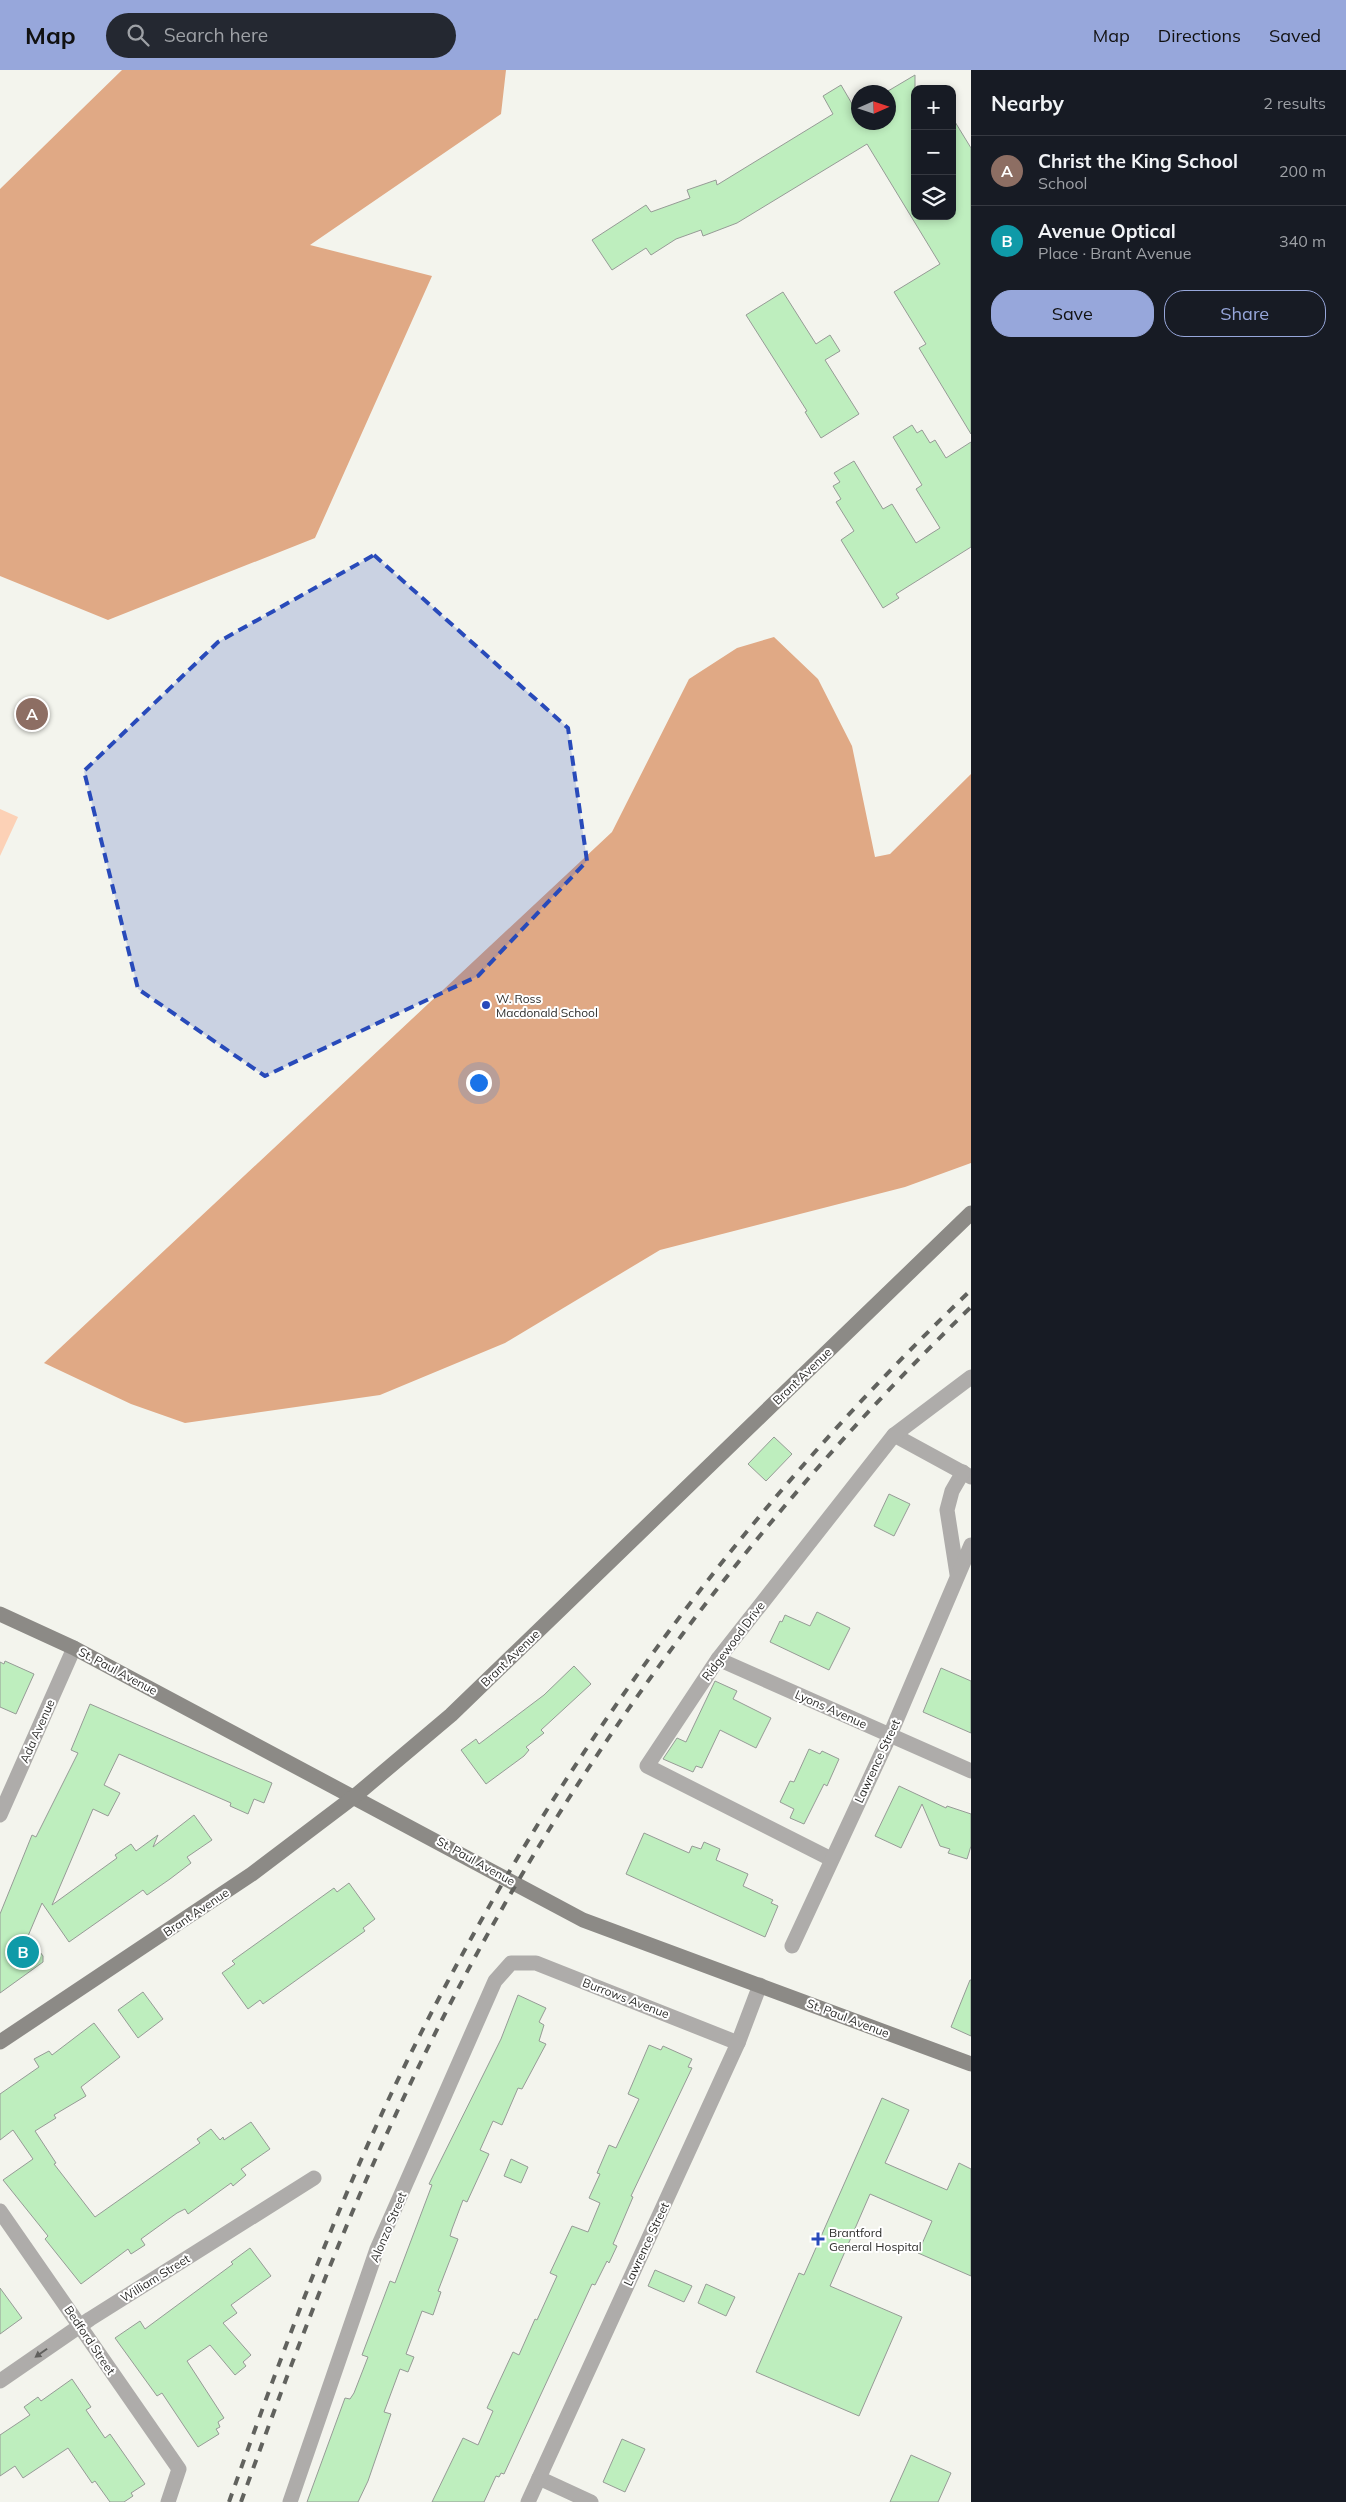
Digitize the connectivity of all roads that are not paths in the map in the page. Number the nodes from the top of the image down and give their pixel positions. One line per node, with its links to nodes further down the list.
1 (971, 1213): 12 (main road, Brant Avenue)
2 (971, 1377): 3 (street, Ridgewood Drive)
3 (894, 1435): 4 (street); 9 (street, Ridgewood Drive)
4 (967, 1475): 6 (street)
5 (971, 1545): 6 (street, Lawrence Street)
6 (957, 1574): 10 (street, Lawrence Street)
7 (0, 1614): 8 (main road, St. Paul Avenue)
8 (74, 1648): 12 (main road, St. Paul Avenue); 13 (street, Ada Avenue)
9 (718, 1659): 10 (street, Lyons Avenue); 14 (street, Ridgewood Drive)
10 (890, 1735): 11 (street, Lyons Avenue); 14 (street, Lawrence Street)
11 (971, 1771)
12 (355, 1796): 17 (main road, St. Paul Avenue); 18 (main road, Brant Avenue)
13 (0, 1815)
14 (831, 1859): 15 (street, Lawrence Street)
15 (792, 1946)
16 (511, 1963): 19 (street, Burrows Avenue); 27 (street, Alonzo Street)
17 (760, 1985): 19 (street, Lawrence Street); 20 (main road, St. Paul Avenue)
18 (0, 2042)
19 (738, 2043): 25 (street, Lawrence Street)
20 (971, 2064)
21 (314, 2178): 23 (street, William Street)
22 (0, 2211): 23 (street, Bedford Street)
23 (85, 2322): 24 (street, William Street, one-way to 24); 26 (street, Bedford Street)
24 (0, 2382)
25 (539, 2478): 28 (street, Lawrence Street); 29 (street)
26 (168, 2502)
27 (290, 2502)
28 (528, 2502)
29 (591, 2502)

